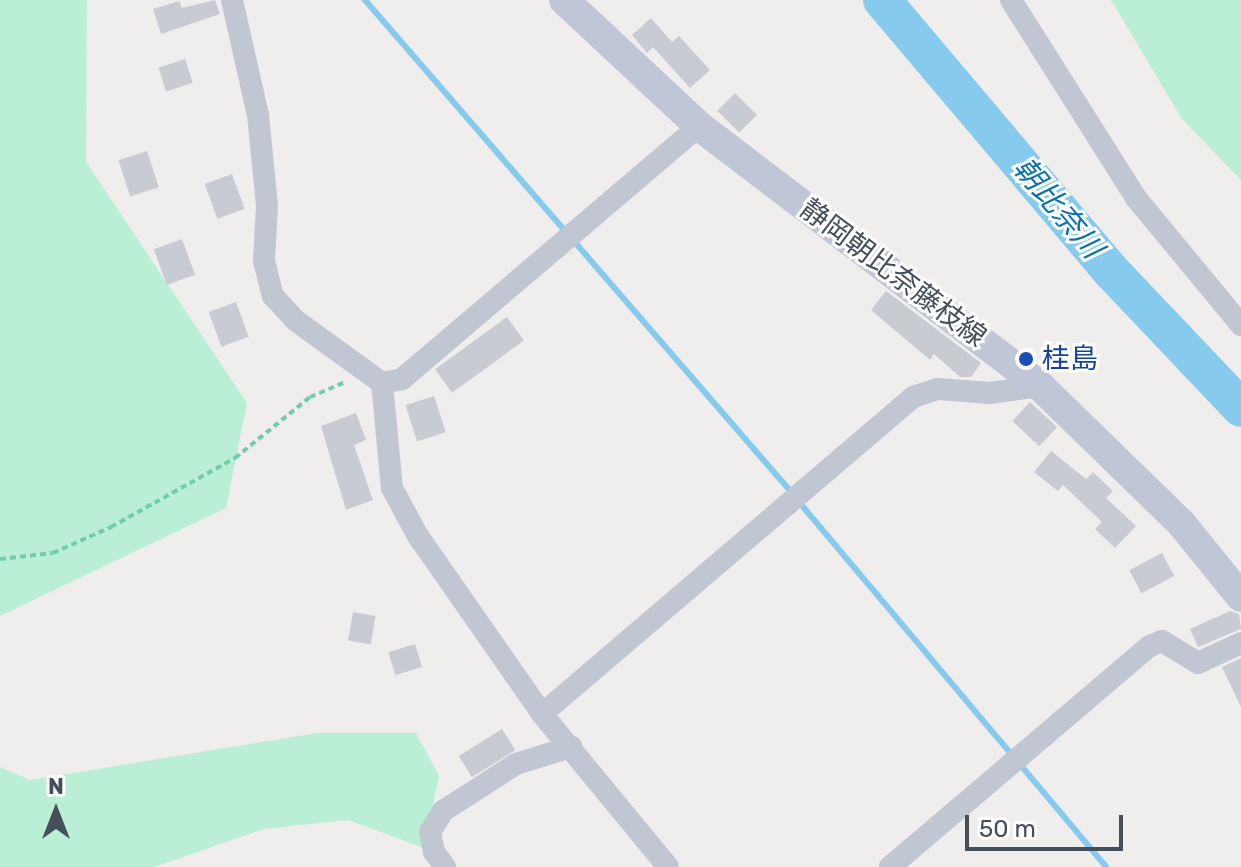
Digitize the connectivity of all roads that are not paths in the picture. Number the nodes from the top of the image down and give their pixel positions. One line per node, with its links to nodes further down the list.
1 (232, 0): 6 (street)
2 (564, 0): 4 (main road, 静岡朝比奈藤枝線)
3 (1011, 0): 5 (street)
4 (699, 126): 6 (street); 7 (main road, 静岡朝比奈藤枝線)
5 (1241, 325)
6 (375, 378): 10 (street)
7 (1040, 386): 8 (main road, 静岡朝比奈藤枝線); 10 (street)
8 (1241, 597)
9 (1241, 643): 14 (street)
10 (542, 714): 11 (street)
11 (571, 747): 12 (street); 13 (street)
12 (445, 867)
13 (668, 867)
14 (890, 867)

